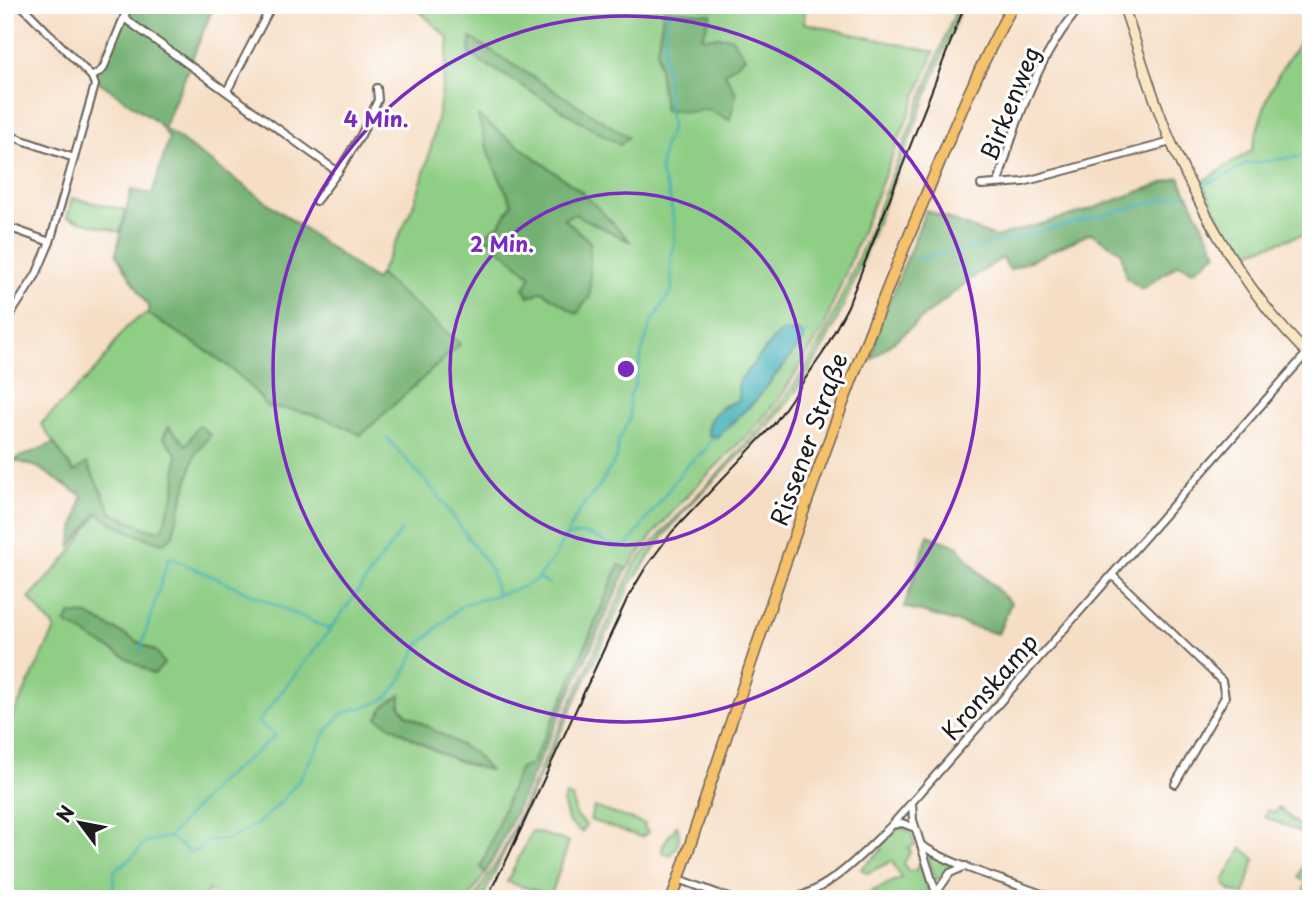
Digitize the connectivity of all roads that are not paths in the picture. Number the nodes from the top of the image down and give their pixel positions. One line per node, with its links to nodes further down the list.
1 (21, 5): 8 (street)
2 (129, 5): 7 (street)
3 (272, 5): 10 (street)
4 (1013, 5): 29 (main road, Rissener Straße)
5 (1082, 5): 15 (street, Birkenweg)
6 (1124, 5): 12 (street)
7 (124, 18): 8 (street); 10 (street)
8 (92, 77): 13 (street)
9 (377, 88): 14 (street)
10 (227, 91): 14 (street)
11 (5, 134): 13 (street)
12 (1171, 142): 15 (street, Birkenweg); 21 (street)
13 (74, 158): 19 (street)
14 (338, 172): 17 (street)
15 (998, 183): 16 (street, Birkenweg)
16 (981, 186)
17 (316, 201)
18 (5, 226): 19 (street)
19 (51, 242): 20 (street)
20 (5, 323)
21 (1309, 355): 22 (street, Kronskamp)
22 (1112, 575): 23 (street); 24 (street, Kronskamp)
23 (1175, 784)
24 (912, 803): 25 (street, Kronskamp); 26 (street)
25 (891, 826): 26 (street); 33 (street, Kronskamp)
26 (915, 828): 27 (street)
27 (921, 845): 28 (street); 30 (street)
28 (966, 866): 30 (street); 34 (street)
29 (679, 879): 31 (main road, Rissener Straße); 32 (street)
30 (938, 896)
31 (672, 899)
32 (732, 899)
33 (792, 899)
34 (1054, 899)

